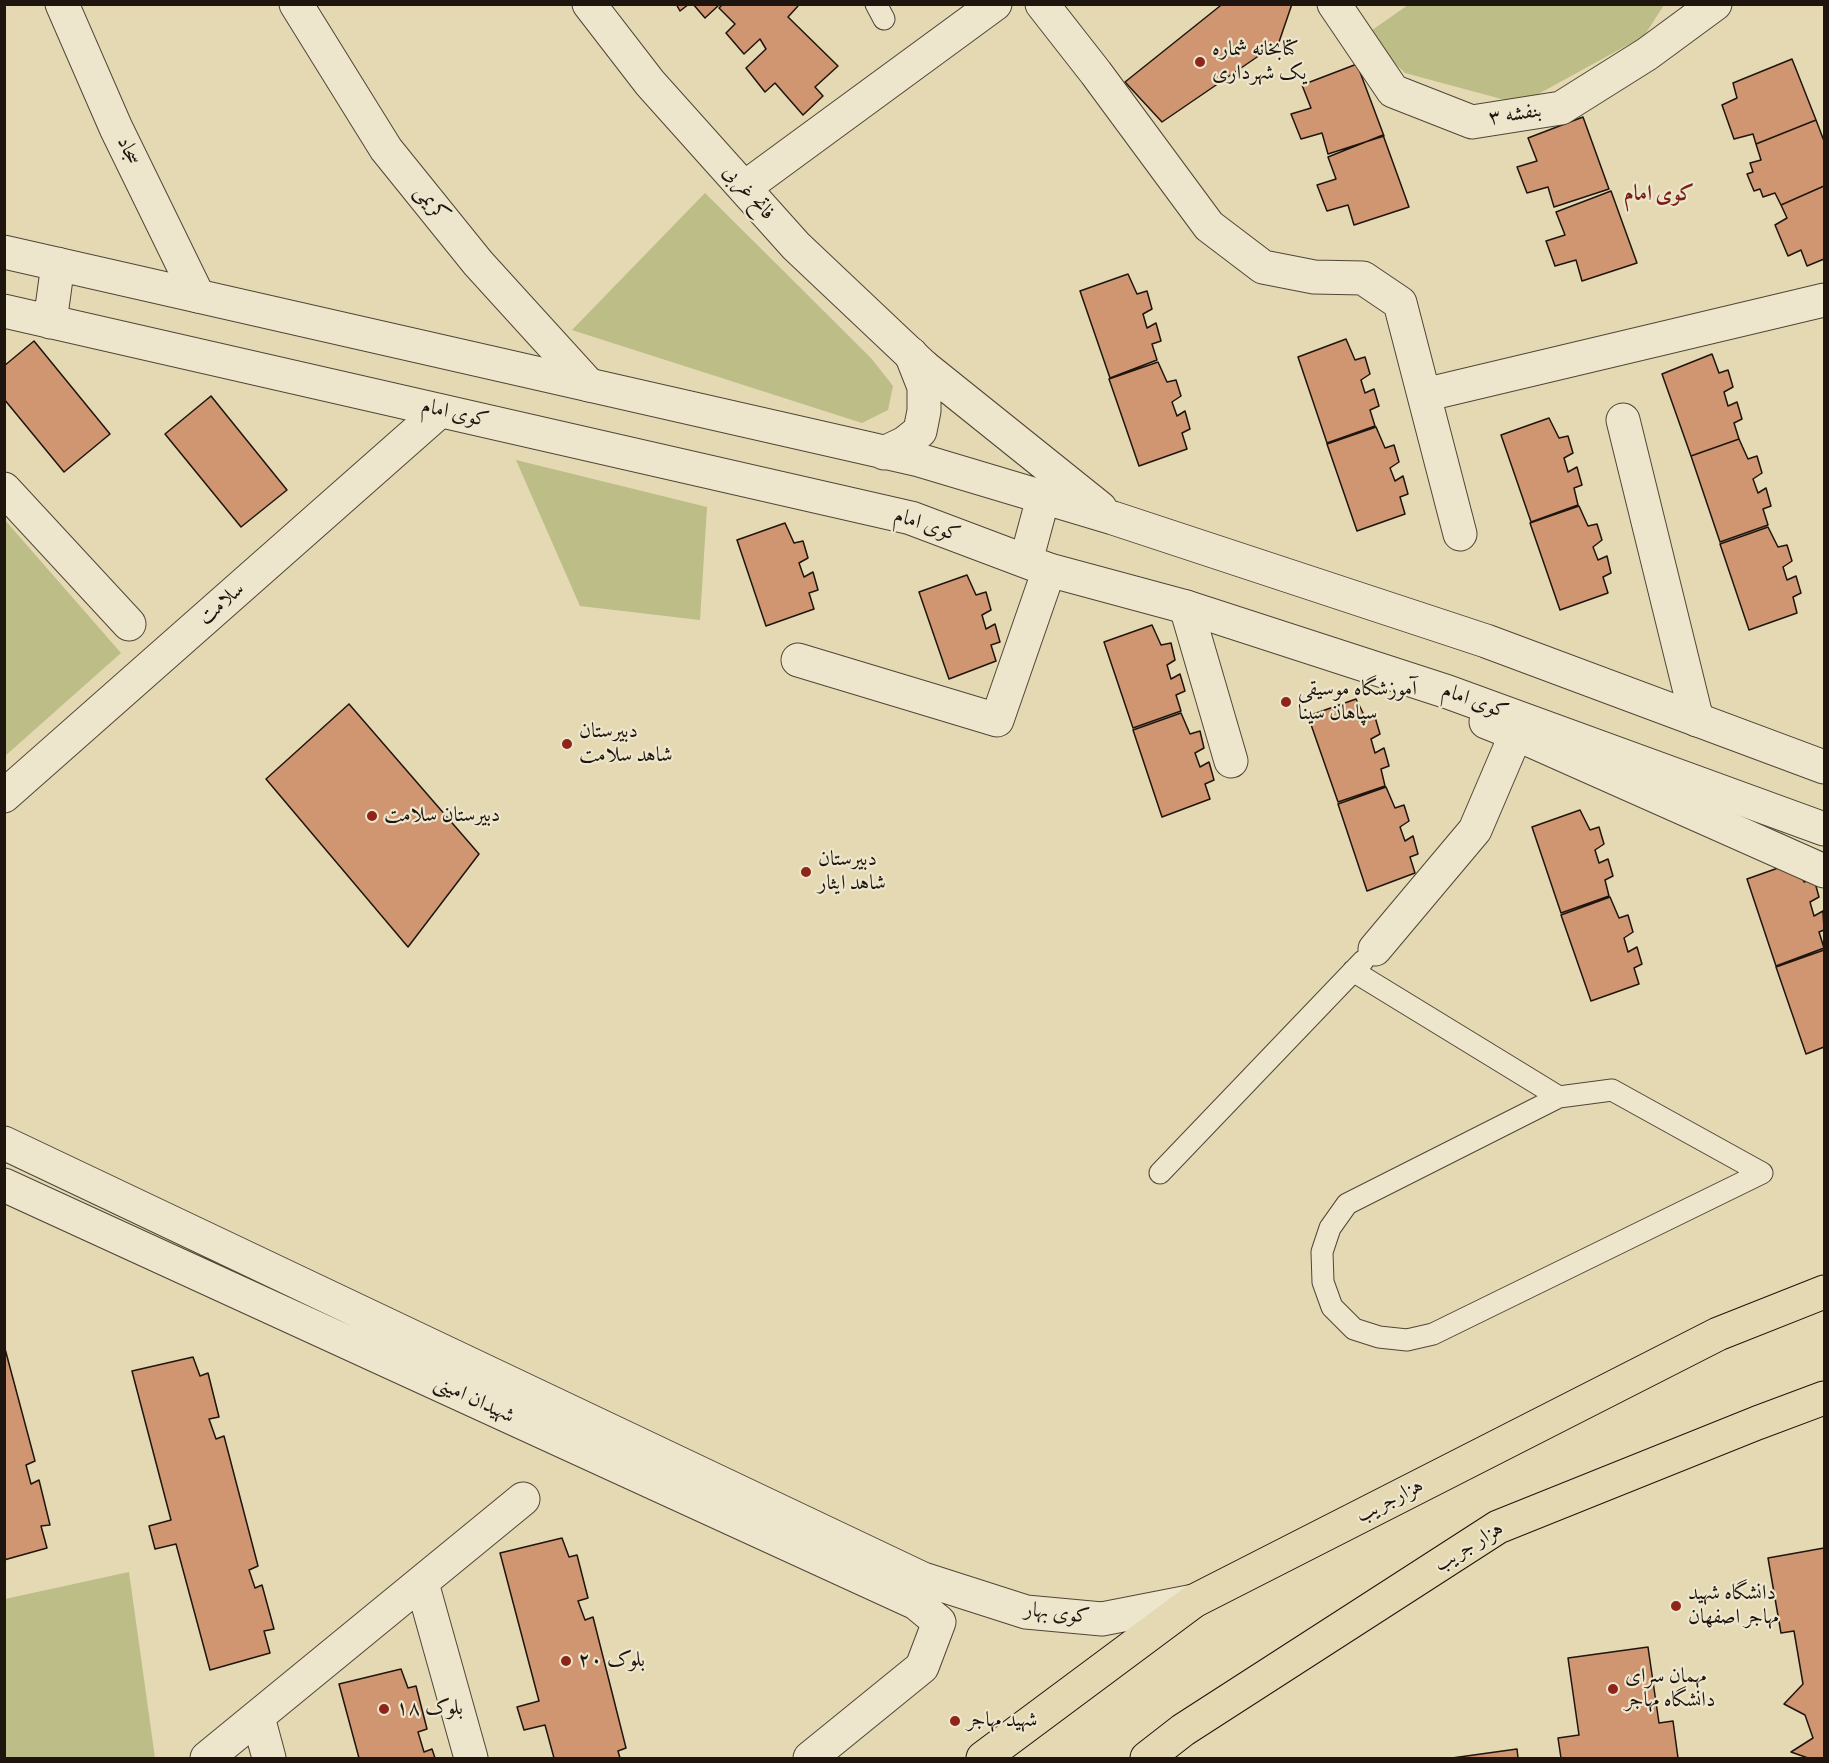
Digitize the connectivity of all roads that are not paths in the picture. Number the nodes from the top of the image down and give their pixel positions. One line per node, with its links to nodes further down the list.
1 (62, 4): 11 (street, سجاد)
2 (296, 4): 16 (street, کریمی)
3 (589, 4): 8 (street, فاتح غربی)
4 (995, 4): 8 (street)
5 (1042, 4): 17 (street)
6 (1334, 4): 7 (street, بنفشه ۳)
7 (1715, 4)
8 (744, 188): 15 (street, فاتح غربی)
9 (4, 252): 10 (street)
10 (58, 264): 11 (street); 14 (street)
11 (198, 296): 16 (street)
12 (1824, 300): 17 (street)
13 (4, 311): 14 (street, کوی امام)
14 (50, 322): 18 (street, کوی امام)
15 (917, 360): 20 (street); 23 (street, فاتح غربی)
16 (589, 385): 20 (street)
17 (1424, 395): 24 (street)
18 (440, 411): 25 (street, کوی امام); 35 (street, سلامت)
19 (1623, 420): 31 (street)
20 (884, 453): 22 (street)
21 (4, 489): 27 (street)
22 (1043, 498): 23 (street); 25 (street)
23 (1113, 518): 31 (street)
24 (1460, 534)
25 (1037, 566): 26 (street, کوی امام); 28 (street)
26 (1186, 607): 30 (street, کوی امام); 33 (street)
27 (129, 624)
28 (798, 660)
29 (1430, 702): 32 (street)
30 (1485, 705): 32 (street); 36 (street, کوی امام)
31 (1697, 720): 34 (street)
32 (1516, 734): 37 (street); 38 (street)
33 (1231, 761)
34 (1824, 767)
35 (4, 796)
36 (1824, 829)
37 (1824, 871)
38 (1364, 960): 39 (lane); 41 (lane)
39 (1559, 1097): 39 (lane)
40 (4, 1143): 46 (street, شهیدان امینی)
41 (1160, 1173)
42 (4, 1185): 53 (street, شهیدان امینی)
43 (1824, 1292): 48 (main road, هزارجریب)
44 (1824, 1398): 55 (main road, هزار جریب)
45 (523, 1500): 47 (street)
46 (923, 1579): 48 (street, کوی بهار)
47 (422, 1583): 49 (street); 52 (street)
48 (1194, 1601): 54 (main road, هزارجریب)
49 (258, 1717): 50 (street); 51 (street)
50 (207, 1758)
51 (269, 1758)
52 (471, 1758)
53 (810, 1758)
54 (983, 1758)
55 (1148, 1758)

